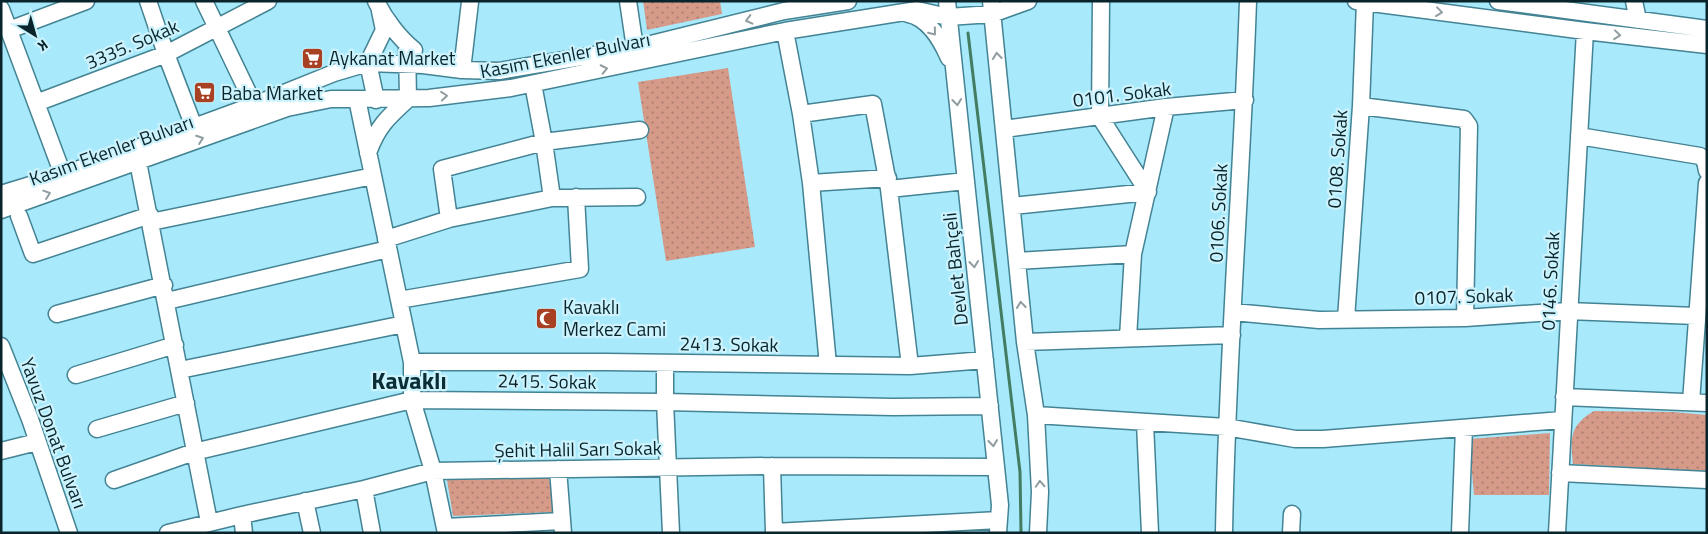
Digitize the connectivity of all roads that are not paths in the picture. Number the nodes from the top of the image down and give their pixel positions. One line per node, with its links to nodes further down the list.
1 (86, 1): 25 (street)
2 (148, 1): 31 (street)
3 (204, 1): 23 (street)
4 (268, 1): 23 (street, 3335. Sokak)
5 (628, 1): 30 (street)
6 (848, 1): 16 (street, Kasım Ekenler Bulvarı)
7 (1028, 1): 17 (street, Kasım Ekenler Bulvarı)
8 (1101, 1): 47 (street)
9 (1248, 1): 41 (street, 0106. Sokak)
10 (1498, 1): 14 (street)
11 (1634, 1): 22 (street)
12 (472, 2): 36 (street)
13 (1361, 2): 27 (street, one-way to 27); 44 (street, 0108. Sokak)
14 (1534, 4): 18 (street)
15 (377, 5): 28 (street); 32 (street)
16 (784, 6): 30 (street, Kasım Ekenler Bulvarı, one-way to 30)
17 (992, 7): 20 (street, Kasım Ekenler Bulvarı); 49 (street, one-way to 17)
18 (1581, 7): 22 (street)
19 (1, 9): 25 (street)
20 (948, 9): 21 (street, Kasım Ekenler Bulvarı); 35 (street, Devlet Bahçeli)
21 (899, 12): 26 (street, Kasım Ekenler Bulvarı); 35 (street, one-way to 35)
22 (1638, 20): 24 (street)
23 (216, 28): 31 (street, 3335. Sokak); 43 (street)
24 (1707, 29)
25 (9, 30): 42 (street)
26 (785, 30): 37 (street, Kasım Ekenler Bulvarı, one-way to 26); 46 (street)
27 (1585, 31): 29 (street, one-way to 29); 51 (street, 0146. Sokak)
28 (407, 44): 33 (street); 34 (street)
29 (1707, 45)
30 (635, 48): 36 (street, Kasım Ekenler Bulvarı)
31 (166, 54): 42 (street, 3335. Sokak); 48 (street)
32 (368, 63): 33 (street, Kasım Ekenler Bulvarı); 40 (street); 43 (street, Kasım Ekenler Bulvarı)
33 (408, 64): 34 (street, Kasım Ekenler Bulvarı); 38 (street)
34 (444, 68): 36 (street, Kasım Ekenler Bulvarı)
35 (954, 68): 58 (street, Devlet Bahçeli, one-way to 58)
36 (462, 70)
37 (533, 84): 38 (street, Kasım Ekenler Bulvarı, one-way to 37); 52 (street)
38 (408, 98): 40 (street, Kasım Ekenler Bulvarı); 53 (street)
39 (357, 99): 40 (street, Kasım Ekenler Bulvarı); 53 (street); 54 (street, Kasım Ekenler Bulvarı, one-way to 39)
40 (376, 100)
41 (1245, 100): 45 (street, 0101. Sokak); 78 (street, 0106. Sokak)
42 (36, 104): 56 (street)
43 (254, 105): 48 (street, Kasım Ekenler Bulvarı)
44 (1361, 106): 81 (street); 82 (street, 0108. Sokak)
45 (1166, 108): 47 (street, 0101. Sokak); 62 (street)
46 (801, 114): 59 (street); 60 (street)
47 (1100, 117): 49 (street, 0101. Sokak); 62 (street)
48 (194, 127): 56 (street, Kasım Ekenler Bulvarı)
49 (1004, 129): 67 (street)
50 (640, 130): 52 (street)
51 (1579, 136): 55 (street); 77 (street, 0146. Sokak)
52 (544, 142): 65 (street); 71 (street)
53 (368, 154): 57 (street)
54 (138, 162): 68 (street, Kasım Ekenler Bulvarı, one-way to 54); 70 (street)
55 (1707, 171)
56 (63, 175): 63 (street, Kasım Ekenler Bulvarı)
57 (373, 176): 70 (street); 72 (street)
58 (966, 180): 60 (street); 89 (street, Devlet Bahçeli, one-way to 89)
59 (811, 183): 60 (street); 92 (street)
60 (889, 183): 93 (street)
61 (1707, 183): 80 (street)
62 (1148, 192): 67 (street); 73 (street)
63 (1, 194)
64 (576, 197): 65 (street); 66 (street); 76 (street)
65 (552, 198): 71 (street)
66 (637, 198)
67 (1012, 206): 74 (street)
68 (1, 210)
69 (19, 216): 70 (street)
70 (151, 219): 75 (street)
71 (449, 219): 72 (street)
72 (387, 244): 75 (street); 76 (street)
73 (1133, 254): 74 (street); 85 (street)
74 (1017, 261): 86 (street, one-way to 74)
75 (165, 293): 79 (street); 87 (street)
76 (399, 300): 83 (street)
77 (1568, 311): 80 (street, 0107. Sokak); 81 (street, 0107. Sokak); 97 (street, 0146. Sokak)
78 (1233, 312): 82 (street, 0107. Sokak); 84 (street, 0106. Sokak)
79 (57, 314)
80 (1696, 316): 101 (street)
81 (1465, 318): 82 (street, 0107. Sokak)
82 (1346, 319)
83 (404, 324): 90 (street); 95 (street)
84 (1232, 334): 85 (street); 106 (street, 0106. Sokak)
85 (1128, 338): 86 (street)
86 (1025, 342): 103 (street)
87 (175, 344): 95 (street); 96 (street)
88 (1, 346): 94 (street, Yavuz Donat Bulvarı)
89 (985, 360): 93 (street, 2413. Sokak); 102 (street, Devlet Bahçeli)
90 (412, 362): 91 (street, 2413. Sokak); 98 (street)
91 (665, 362): 92 (street, 2413. Sokak); 99 (street)
92 (828, 365): 93 (street, 2413. Sokak)
93 (910, 366)
94 (5, 369): 109 (street, Yavuz Donat Bulvarı)
95 (180, 370): 100 (street)
96 (76, 375)
97 (1564, 397): 101 (street); 104 (street, 0146. Sokak)
98 (412, 400): 99 (street, 2415. Sokak); 111 (street, 2415. Sokak); 116 (street)
99 (665, 402): 102 (street, 2415. Sokak); 114 (street)
100 (186, 403): 108 (street); 111 (street)
101 (1699, 403)
102 (990, 406): 113 (street, Devlet Bahçeli, one-way to 113)
103 (1036, 416): 105 (street); 135 (street, one-way to 103)
104 (1562, 420): 107 (street); 117 (street, 0146. Sokak)
105 (1145, 423): 106 (street); 136 (street)
106 (1226, 427): 107 (street); 137 (street, 0106. Sokak)
107 (1464, 428): 139 (street)
108 (97, 429)
109 (38, 442): 110 (street); 129 (street, Yavuz Donat Bulvarı)
110 (1, 451)
111 (194, 452): 118 (street, 2415. Sokak); 124 (street)
112 (772, 466): 113 (street, Şehit Halil Sarı Sokak); 114 (street, Şehit Halil Sarı Sokak); 128 (street)
113 (996, 467): 125 (street, Devlet Bahçeli)
114 (668, 468): 115 (street, Şehit Halil Sarı Sokak); 134 (street)
115 (558, 469): 116 (street, Şehit Halil Sarı Sokak); 126 (street)
116 (433, 471): 120 (street, Şehit Halil Sarı Sokak); 127 (street)
117 (1560, 473): 119 (street); 140 (street, 0146. Sokak)
118 (114, 480)
119 (1707, 480)
120 (364, 489): 121 (street, Şehit Halil Sarı Sokak); 133 (street)
121 (305, 502): 123 (street, Şehit Halil Sarı Sokak); 132 (street)
122 (1292, 514): 138 (street)
123 (242, 515): 124 (street, Şehit Halil Sarı Sokak); 131 (street)
124 (209, 522): 130 (street, Şehit Halil Sarı Sokak)
125 (998, 526): 128 (street)
126 (562, 527): 127 (street)
127 (446, 530)
128 (774, 532)
129 (69, 533)
130 (168, 533)
131 (244, 533)
132 (312, 533)
133 (372, 533)
134 (671, 533)
135 (1038, 533)
136 (1150, 533)
137 (1224, 533)
138 (1291, 533)
139 (1460, 533)
140 (1557, 533)

